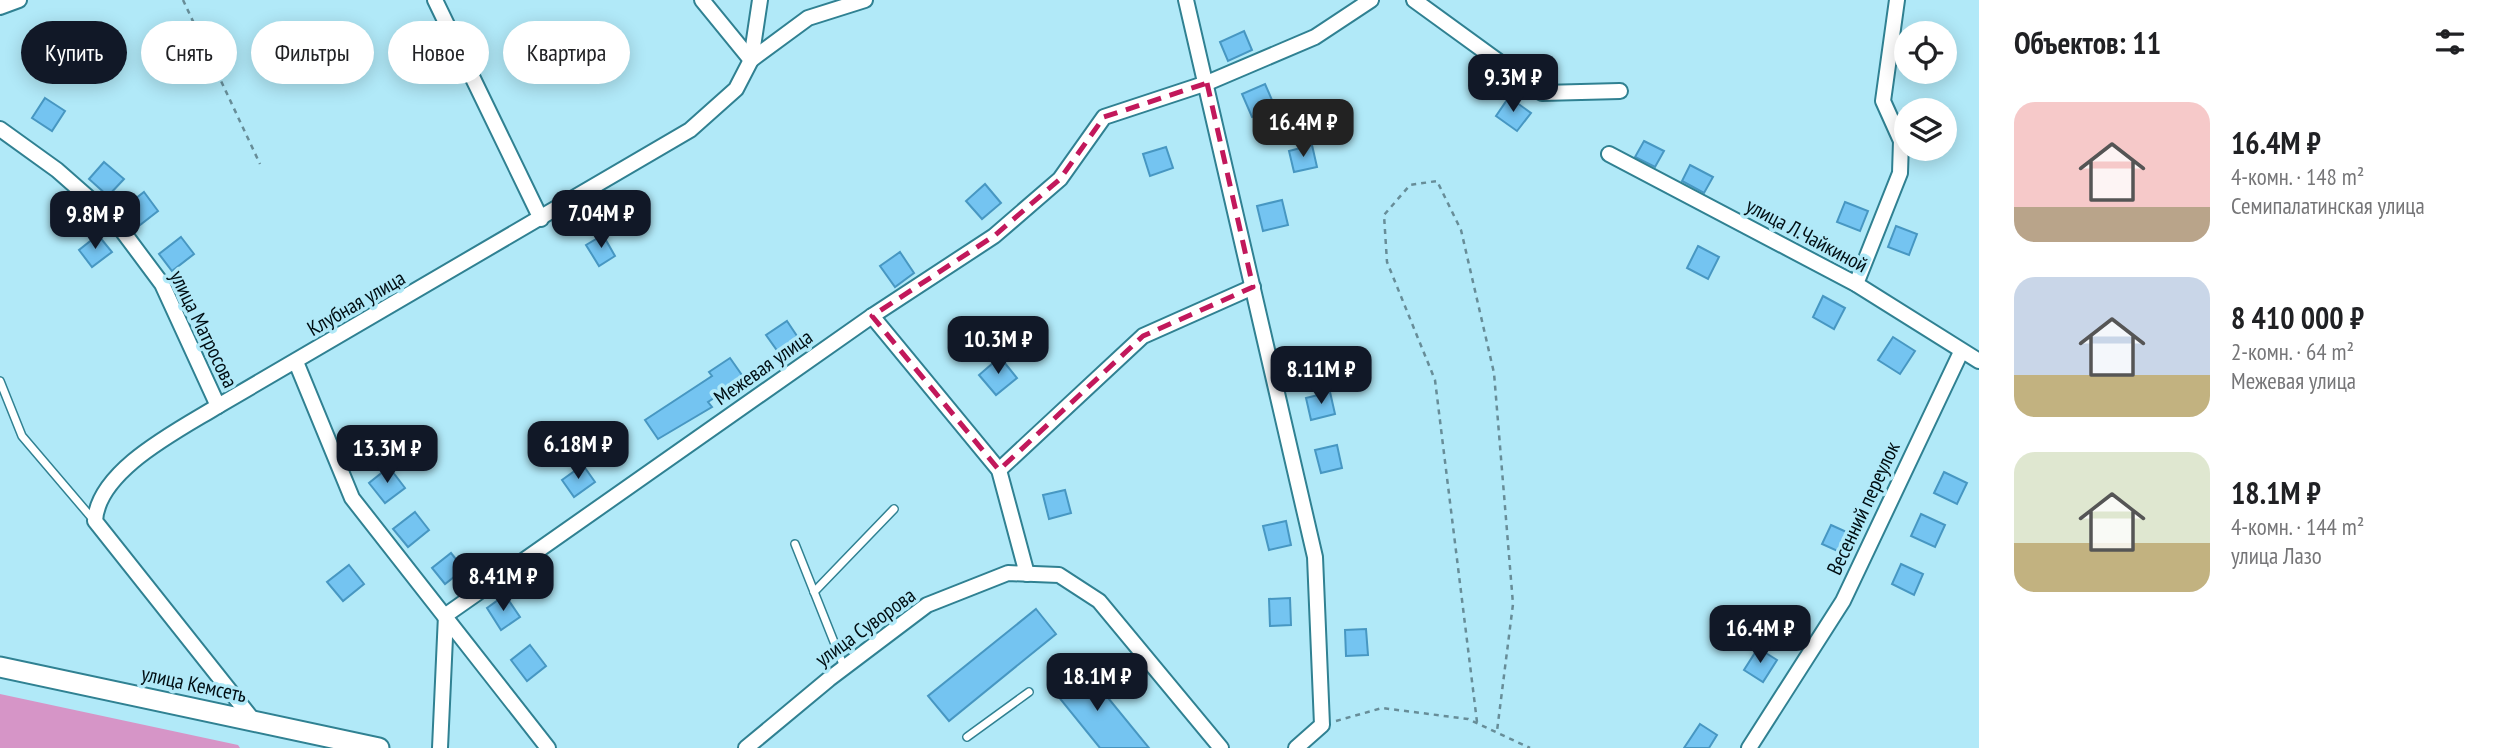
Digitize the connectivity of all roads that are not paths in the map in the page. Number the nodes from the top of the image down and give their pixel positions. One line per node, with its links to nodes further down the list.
1 (19, 0): 10 (street)
2 (435, 0): 16 (street)
3 (702, 0): 11 (street)
4 (760, 0): 11 (street)
5 (865, 0): 11 (street, Клубная улица)
6 (1186, 0): 12 (street)
7 (1371, 0): 12 (street)
8 (1414, 0): 13 (street)
9 (1897, 0): 17 (street)
10 (0, 7)
11 (751, 60): 16 (street, Клубная улица)
12 (1207, 83): 18 (street); 19 (street, Межевая улица)
13 (1620, 92)
14 (0, 129): 24 (street, улица Матросова)
15 (1609, 154): 17 (street, улица Л.Чайкиной)
16 (541, 219): 22 (street, Клубная улица)
17 (1856, 284): 20 (street, улица Л.Чайкиной)
18 (1253, 287): 25 (street); 42 (street)
19 (872, 316): 25 (street); 31 (street, Межевая улица)
20 (1961, 352): 21 (street, улица Л.Чайкиной); 43 (street, Весенний переулок)
21 (1979, 360)
22 (296, 362): 24 (street, Клубная улица); 31 (street)
23 (0, 381): 27 (lane)
24 (218, 406): 35 (street, Клубная улица)
25 (999, 470): 29 (street)
26 (894, 509): 30 (lane)
27 (91, 517)
28 (795, 544): 30 (lane)
29 (1027, 574): 33 (street, улица Суворова); 41 (street, улица Суворова)
30 (814, 592): 33 (lane)
31 (446, 615): 38 (street); 39 (street)
32 (0, 667): 35 (main road, улица Кемсеть)
33 (844, 668): 40 (street, улица Суворова)
34 (1029, 692): 36 (lane)
35 (253, 720): 37 (main road, улица Кемсеть)
36 (967, 737)
37 (379, 748)
38 (440, 748)
39 (548, 748)
40 (746, 748)
41 (1221, 748)
42 (1296, 748)
43 (1749, 748)

